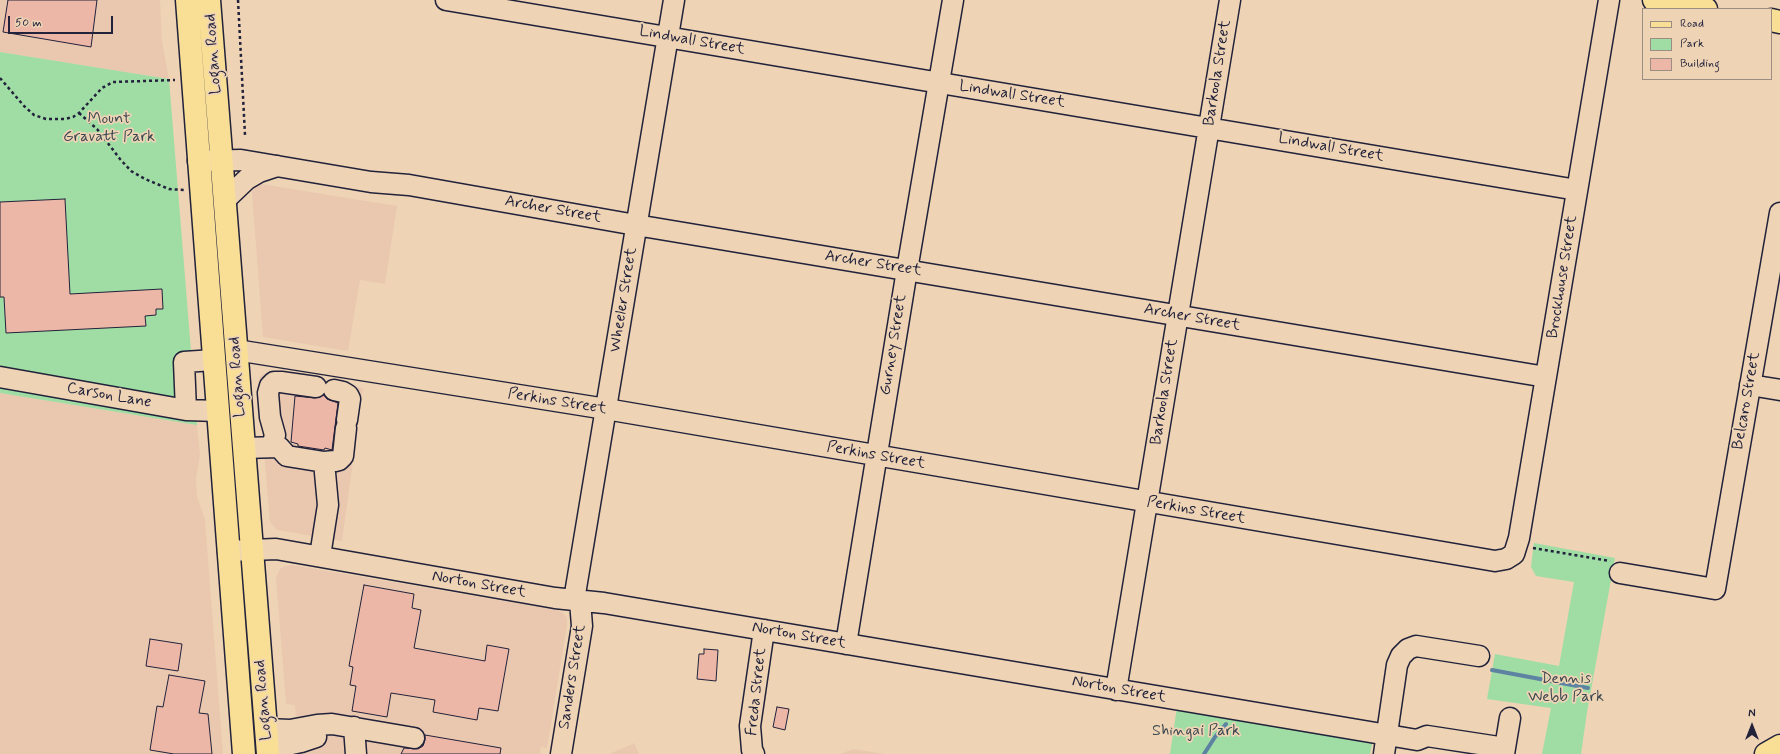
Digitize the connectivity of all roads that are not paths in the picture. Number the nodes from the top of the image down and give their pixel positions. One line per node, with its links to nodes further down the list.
1 (187, 0): 14 (main road, Logan Road)
2 (209, 0): 13 (main road, Logan Road)
3 (446, 0): 10 (street, Lindwall Street)
4 (674, 0): 10 (street, Wheeler Street)
5 (952, 0): 11 (street, Gurney Street)
6 (1230, 0): 12 (street, Barkoola Street)
7 (1608, 0): 16 (street, Brockhouse Street)
8 (1654, 0): 9 (main road)
9 (1700, 8)
10 (668, 37): 11 (street, Lindwall Street); 19 (street, Wheeler Street)
11 (939, 83): 12 (street, Lindwall Street); 20 (street, Gurney Street)
12 (1209, 128): 16 (street, Lindwall Street); 21 (street, Barkoola Street)
13 (222, 160): 14 (street, Archer Street); 15 (street, Archer Street); 17 (main road, Logan Road)
14 (198, 161): 23 (main road, Logan Road)
15 (278, 166): 17 (street); 19 (street, Archer Street)
16 (1577, 190): 25 (street, Brockhouse Street)
17 (225, 200): 22 (main road, Logan Road)
18 (1780, 213): 26 (street, Belcaro Street)
19 (636, 225): 20 (street, Archer Street); 29 (street, Wheeler Street)
20 (907, 270): 21 (street, Archer Street); 33 (street, Gurney Street)
21 (1177, 315): 25 (street, Archer Street); 35 (street, Barkoola Street)
22 (236, 350): 29 (street, Perkins Street); 31 (main road, Logan Road)
23 (214, 360): 28 (street); 30 (main road, Logan Road)
24 (0, 377): 28 (street, Carson Lane)
25 (1546, 377): 37 (street, Brockhouse Street)
26 (1750, 385): 27 (street); 40 (street, Belcaro Street)
27 (1780, 390)
28 (186, 410): 30 (street, Carson Lane)
29 (606, 410): 33 (street, Perkins Street); 41 (street, Wheeler Street)
30 (218, 411): 38 (main road, Logan Road)
31 (244, 448): 32 (street); 36 (main road, Logan Road)
32 (284, 453): 34 (street); 34 (street)
33 (876, 457): 35 (street, Perkins Street); 43 (street, Gurney Street)
34 (324, 462): 39 (street)
35 (1147, 502): 37 (street, Perkins Street); 45 (street, Barkoola Street)
36 (252, 549): 38 (street, Norton Street); 39 (street, Norton Street); 50 (main road, Logan Road)
37 (1520, 550)
38 (228, 551): 53 (main road, Logan Road)
39 (320, 556): 41 (street, Norton Street)
40 (1620, 573)
41 (577, 600): 42 (street, Norton Street); 54 (street, Sanders Street)
42 (764, 630): 43 (street, Norton Street); 55 (street, Freda Street)
43 (846, 644): 45 (street, Norton Street)
44 (1479, 656): 48 (street)
45 (1116, 690): 48 (street, Norton Street)
46 (1510, 718): 52 (street)
47 (355, 739): 49 (street); 50 (street)
48 (1380, 740): 52 (street, Norton Street)
49 (412, 742)
50 (268, 744)
51 (1780, 746): 56 (main road)
52 (1505, 751)
53 (244, 754)
54 (561, 754)
55 (754, 754)
56 (1766, 754)

